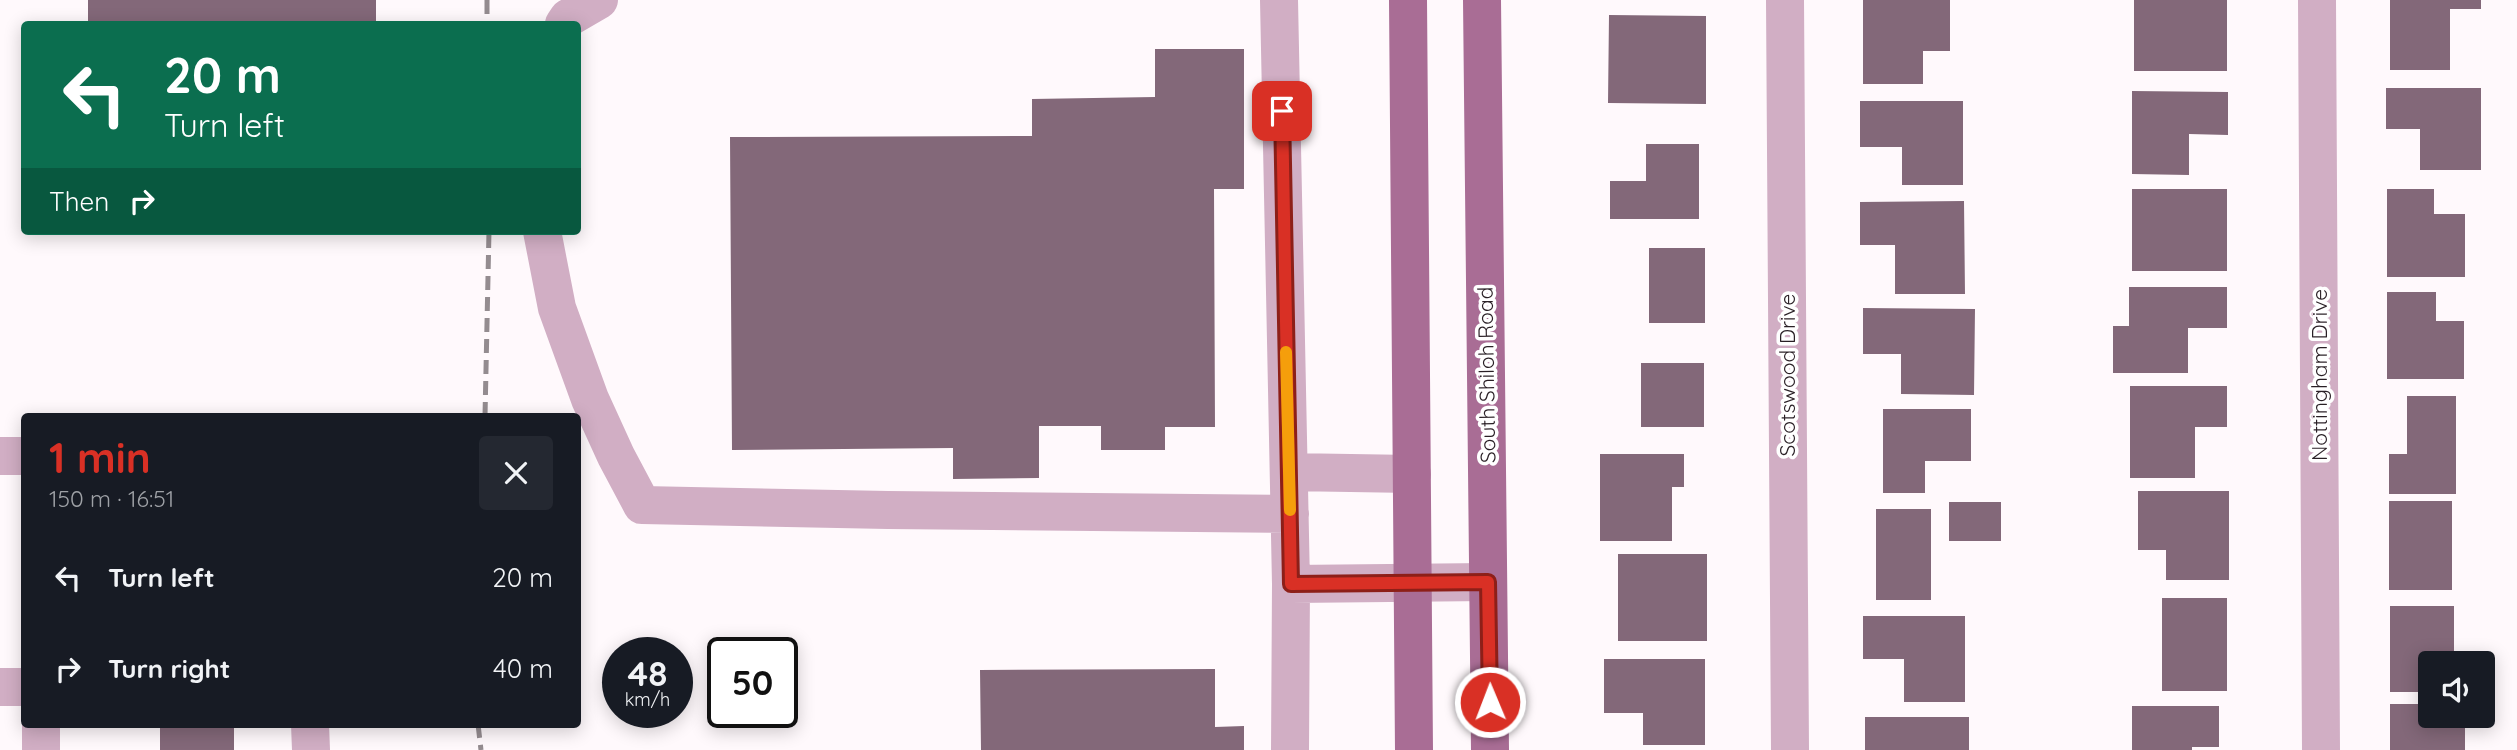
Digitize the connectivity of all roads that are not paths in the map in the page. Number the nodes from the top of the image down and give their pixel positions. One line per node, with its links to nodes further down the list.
1 (599, 0): 7 (street)
2 (1279, 0): 11 (street)
3 (1408, 0): 12 (main road)
4 (1482, 0): 15 (main road, South Shiloh Road)
5 (1785, 0): 26 (street, Scotswood Drive)
6 (2317, 0): 27 (street, Nottingham Drive)
7 (566, 21)
8 (543, 235): 13 (street)
9 (0, 456): 10 (street)
10 (21, 456)
11 (1289, 472): 12 (street); 13 (street)
12 (1412, 474): 14 (main road)
13 (1290, 514): 16 (street)
14 (1413, 582): 15 (street); 16 (street); 24 (main road)
15 (1488, 582): 25 (main road, South Shiloh Road)
16 (1291, 584): 23 (street)
17 (0, 687): 18 (street)
18 (21, 687)
19 (41, 728): 21 (street)
20 (310, 728): 22 (street)
21 (41, 750)
22 (311, 750)
23 (1290, 750)
24 (1414, 750)
25 (1490, 750)
26 (1790, 750)
27 (2322, 750)

